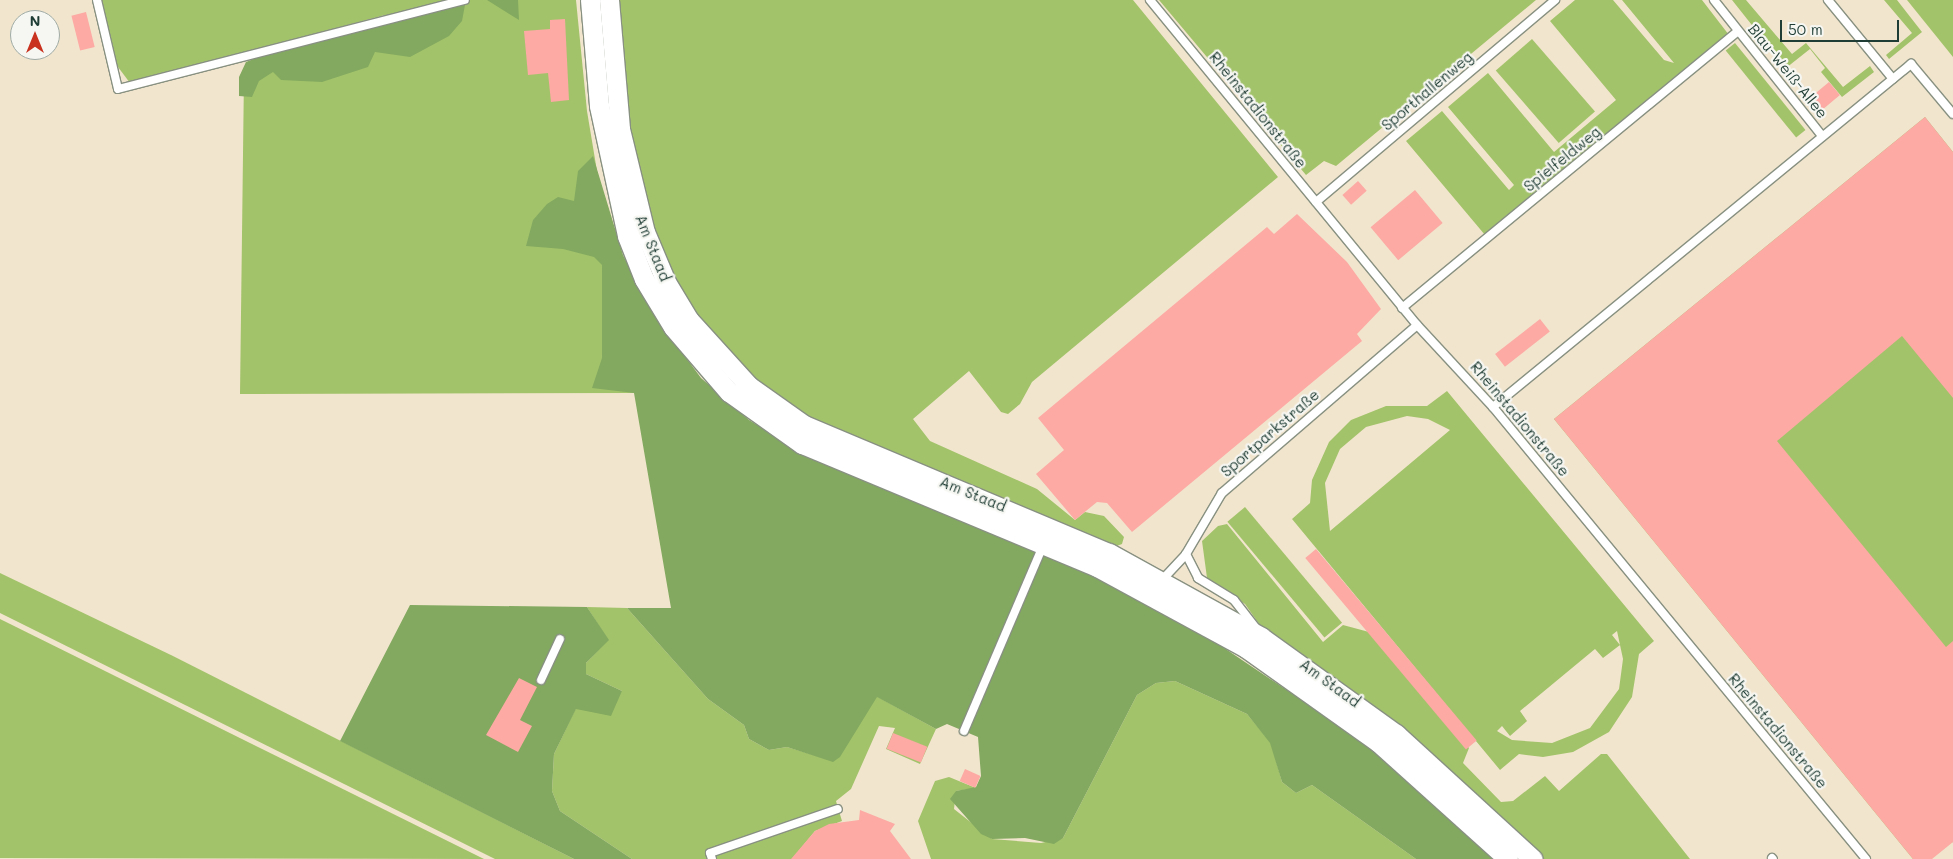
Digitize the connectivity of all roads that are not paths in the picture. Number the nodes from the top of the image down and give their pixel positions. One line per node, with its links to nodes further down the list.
1 (96, 0): 2 (lane)
2 (465, 0)
3 (590, 0): 17 (street, Am Staad)
4 (609, 0): 19 (street, Am Staad)
5 (1150, 0): 13 (lane, Rheinstadionstraße)
6 (1555, 0): 13 (lane, Sporthallenweg)
7 (1714, 0): 9 (lane, Blau-Weiß-Allee)
8 (1828, 0): 10 (lane)
9 (1738, 31): 12 (lane, Blau-Weiß-Allee); 14 (lane, Spielfeldweg)
10 (1893, 79): 11 (lane); 12 (lane)
11 (1953, 114)
12 (1822, 136): 16 (lane)
13 (1316, 202): 14 (lane, Rheinstadionstraße)
14 (1402, 308): 15 (lane, Rheinstadionstraße)
15 (1416, 325): 16 (lane, Rheinstadionstraße); 18 (lane, Sportparkstraße)
16 (1493, 406): 28 (lane, Rheinstadionstraße)
17 (1044, 544): 23 (lane); 26 (street, Am Staad)
18 (1186, 554): 19 (lane, Sportparkstraße); 20 (lane)
19 (1162, 580): 20 (street, Am Staad)
20 (1261, 637): 27 (street, Am Staad)
21 (560, 639): 22 (lane)
22 (541, 680)
23 (964, 731)
24 (838, 809): 25 (lane)
25 (712, 859)
26 (1508, 859)
27 (1533, 859)
28 (1866, 859)

